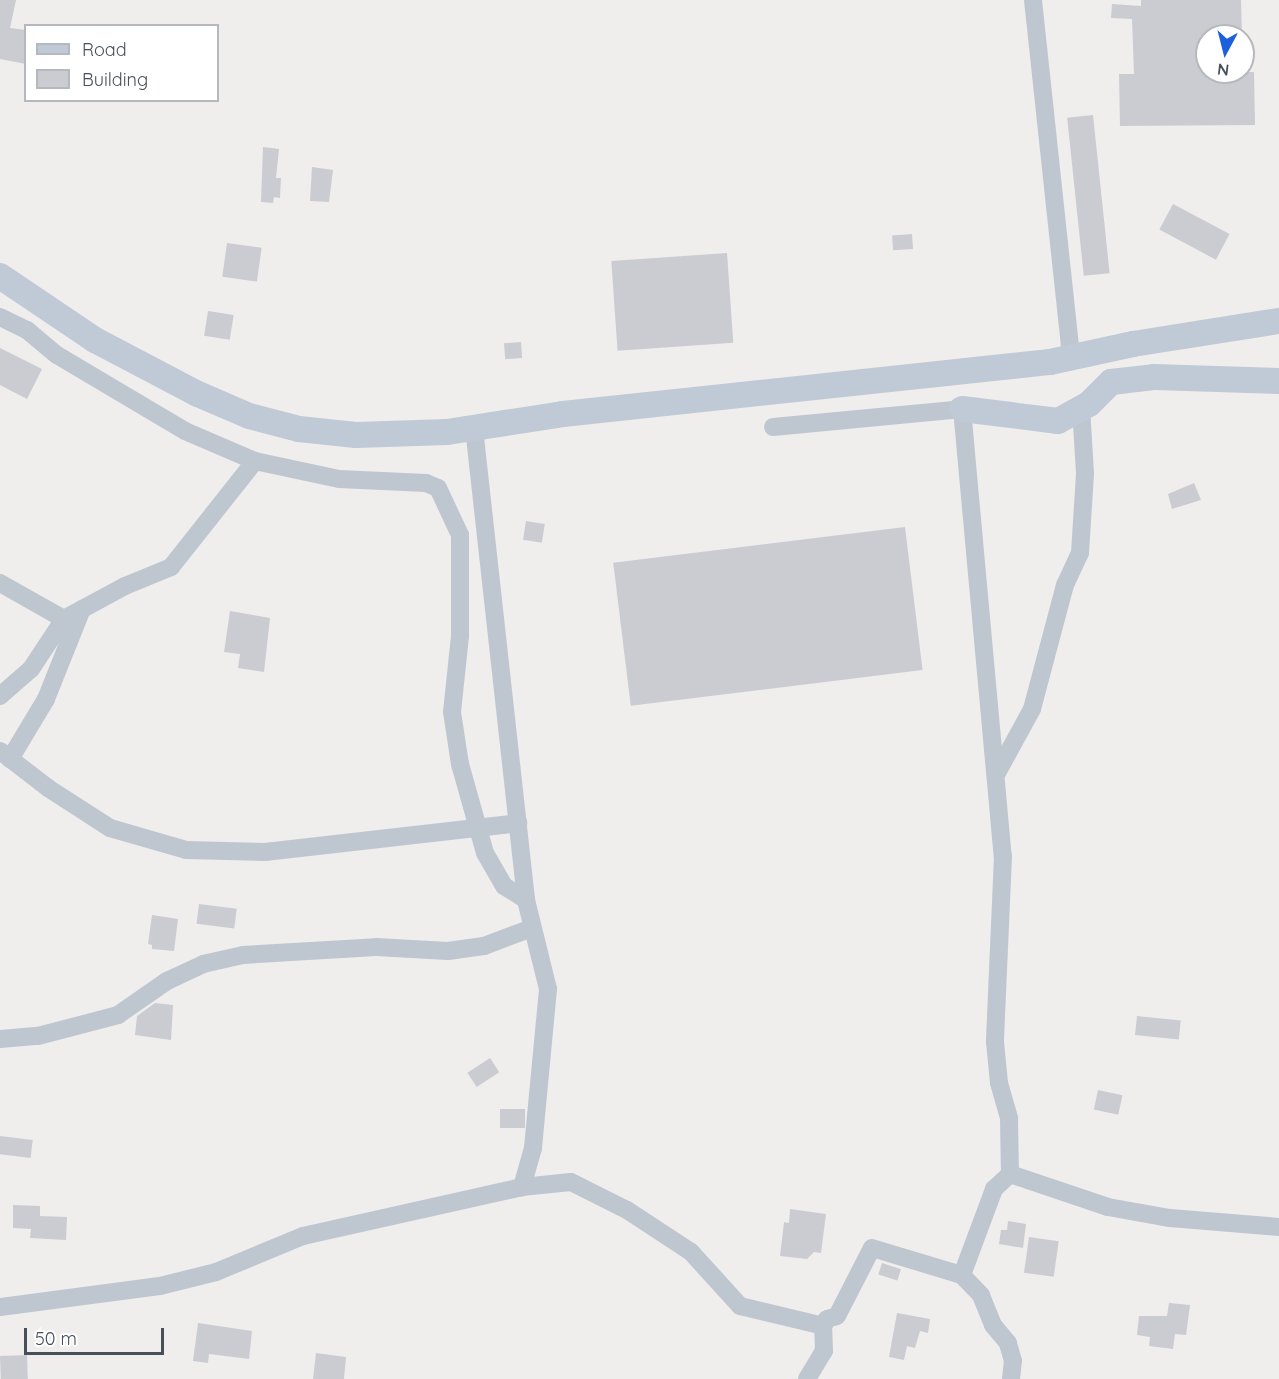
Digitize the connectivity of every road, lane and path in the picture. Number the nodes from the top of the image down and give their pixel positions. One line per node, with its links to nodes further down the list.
1 (1033, 0): 5 (street)
2 (0, 276): 10 (street)
3 (0, 317): 11 (street)
4 (1279, 321): 5 (street)
5 (1071, 355): 10 (street)
6 (1279, 381): 7 (street)
7 (1081, 408): 8 (street); 17 (street)
8 (962, 410): 9 (street); 17 (street)
9 (773, 427)
10 (474, 428): 18 (street)
11 (255, 461): 13 (street); 19 (street)
12 (0, 583): 14 (street)
13 (82, 609): 14 (street); 16 (street)
14 (64, 619): 15 (street)
15 (0, 696)
16 (5, 755): 19 (street)
17 (996, 775): 23 (street)
18 (518, 823): 19 (street); 20 (street)
19 (478, 829): 20 (street)
20 (526, 900): 21 (street)
21 (532, 928): 22 (street); 24 (street)
22 (0, 1039)
23 (1010, 1174): 25 (street); 26 (street)
24 (522, 1187): 27 (street); 28 (street)
25 (1279, 1227)
26 (962, 1275): 28 (street); 30 (street)
27 (0, 1307)
28 (823, 1326): 29 (street)
29 (807, 1379)
30 (1011, 1379)

